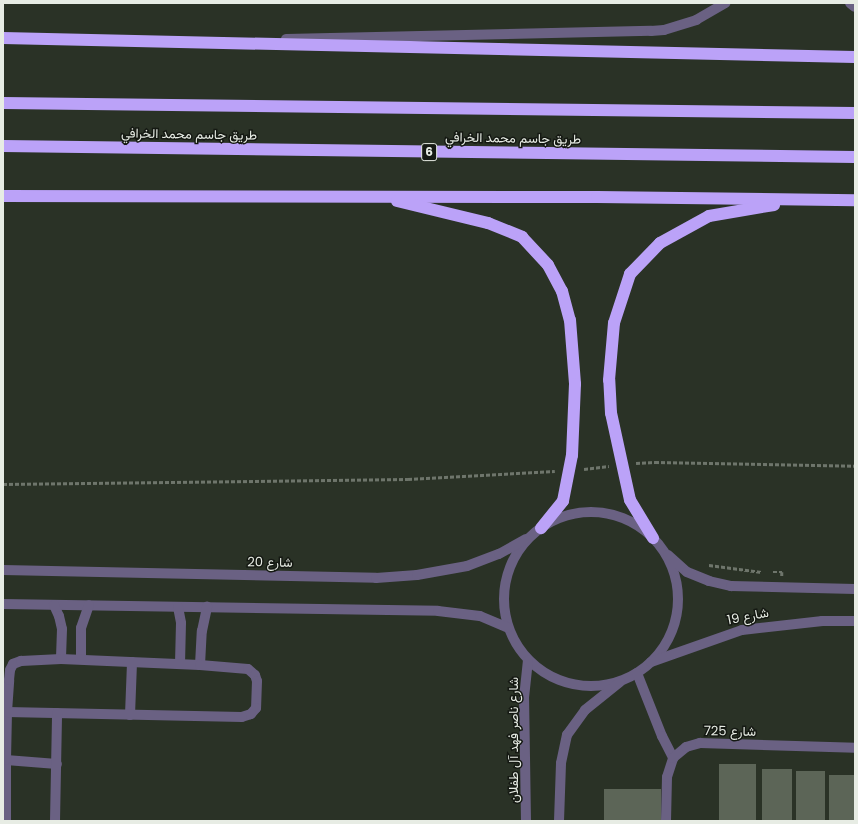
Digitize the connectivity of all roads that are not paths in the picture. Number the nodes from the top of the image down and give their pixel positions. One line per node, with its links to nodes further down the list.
1 (725, 3): 5 (street)
2 (850, 3): 3 (street)
3 (855, 6)
4 (3, 38): 5 (highway)
5 (178, 41): 6 (highway)
6 (855, 57)
7 (3, 103): 8 (highway)
8 (855, 113)
9 (3, 146): 10 (highway, طريق جاسم محمد الخرافي / 6)
10 (855, 157)
11 (3, 196): 12 (highway)
12 (378, 196): 13 (highway); 15 (highway)
13 (804, 200): 14 (highway); 17 (highway)
14 (855, 200)
15 (541, 528): 16 (street); 17 (street)
16 (530, 537): 19 (street, شارع 20); 27 (street)
17 (653, 538): 18 (street)
18 (665, 552): 20 (street, شارع 19); 32 (street)
19 (3, 570)
20 (855, 589)
21 (3, 604): 22 (street)
22 (54, 604): 23 (street); 28 (street)
23 (89, 605): 24 (street); 29 (street)
24 (178, 607): 25 (street); 33 (street)
25 (207, 607): 27 (street); 34 (street)
26 (855, 622): 32 (street, شارع 19)
27 (508, 628): 30 (street)
28 (61, 658): 29 (street); 37 (street)
29 (81, 659): 31 (street)
30 (528, 660): 36 (street); 46 (street, شارع ناصر فهد آل طفلان)
31 (132, 662): 33 (street); 39 (street)
32 (651, 662): 35 (street)
33 (180, 664): 34 (street)
34 (200, 665): 39 (street)
35 (637, 673): 36 (street); 41 (street)
36 (622, 681): 47 (street)
37 (7, 712): 38 (street); 42 (street)
38 (58, 713): 39 (street); 43 (street)
39 (130, 715)
40 (855, 748): 41 (street, شارع 725)
41 (673, 758): 48 (street)
42 (6, 760): 43 (street); 44 (street)
43 (57, 764): 45 (street)
44 (6, 821)
45 (55, 821)
46 (526, 821)
47 (559, 821)
48 (666, 821)

